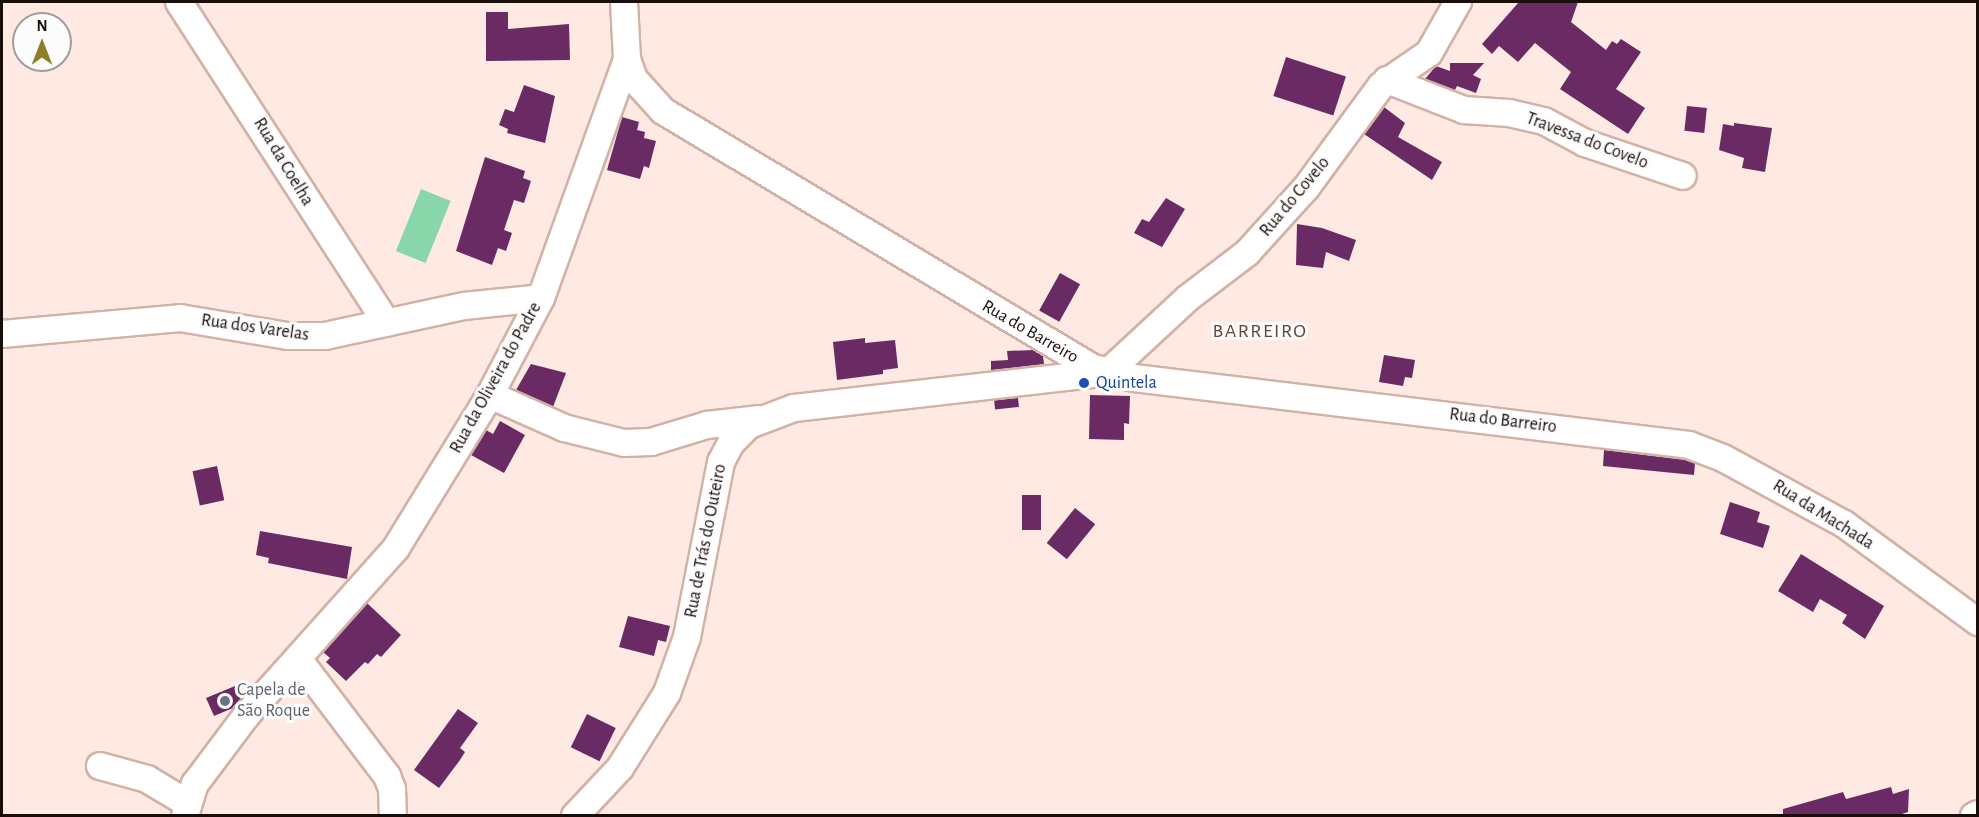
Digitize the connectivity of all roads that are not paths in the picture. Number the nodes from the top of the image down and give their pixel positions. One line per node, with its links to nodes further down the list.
1 (179, 2): 8 (street, Rua da Coelha)
2 (624, 2): 4 (street)
3 (1458, 2): 5 (street, Rua do Covelo)
4 (627, 58): 7 (street, Rua da Oliveira do Padre); 10 (street, Rua do Barreiro)
5 (1387, 80): 6 (street, Travessa do Covelo); 10 (street, Rua do Covelo)
6 (1683, 176)
7 (541, 298): 8 (street, Rua dos Varelas); 11 (street, Rua da Oliveira do Padre)
8 (387, 323): 9 (street, Rua dos Varelas)
9 (2, 334)
10 (1107, 373): 12 (street, Rua de Trás do Outeiro); 13 (street, Rua do Barreiro)
11 (490, 395): 12 (street); 15 (street, Rua da Oliveira do Padre)
12 (762, 418): 19 (street, Rua de Trás do Outeiro)
13 (1653, 438): 14 (street, Rua da Machada)
14 (1977, 622)
15 (298, 660): 17 (street, Rua da Oliveira do Padre); 18 (street)
16 (100, 766): 17 (street)
17 (186, 809)
18 (393, 816)
19 (575, 816)

